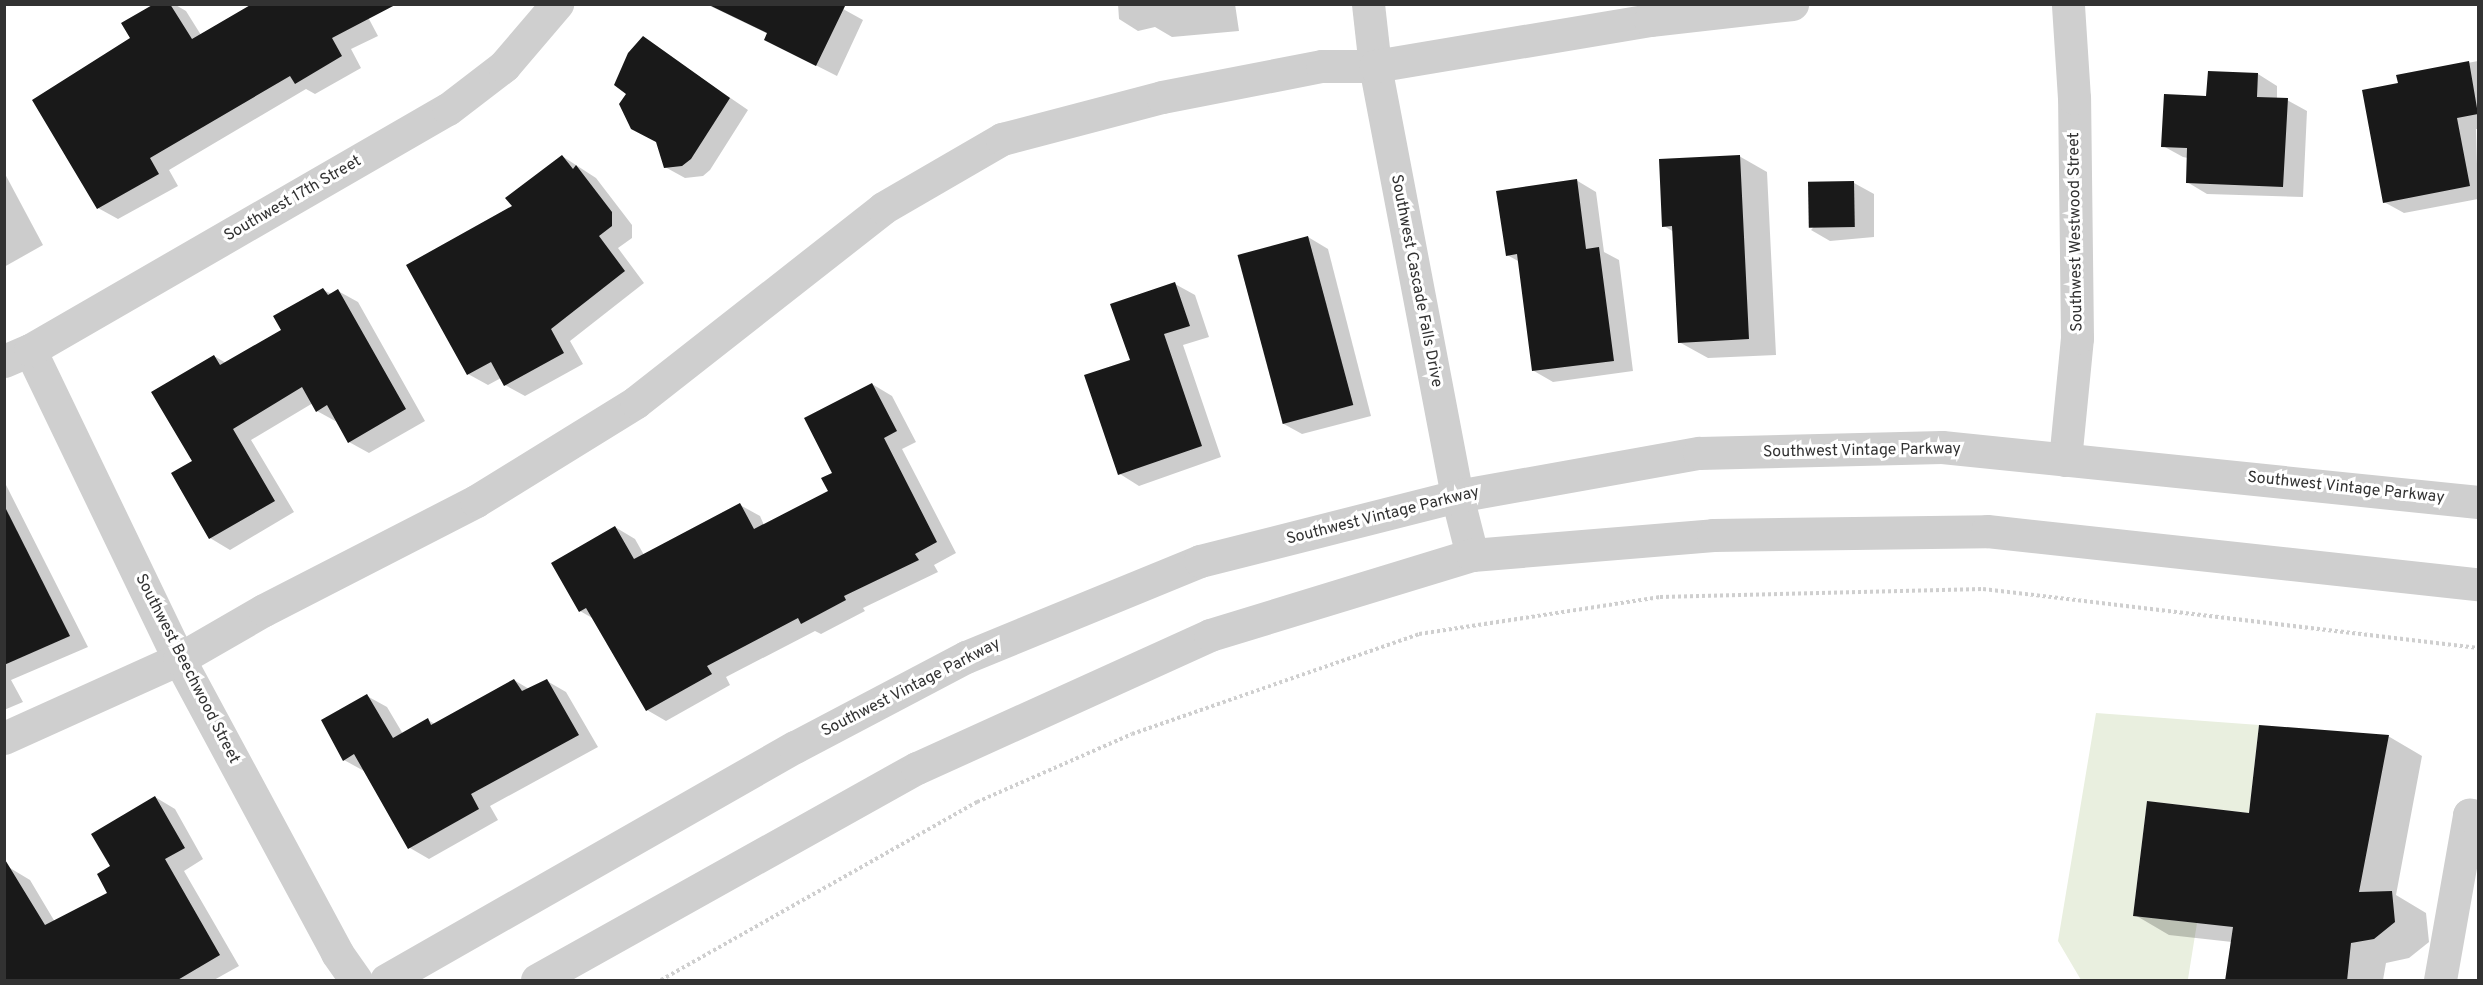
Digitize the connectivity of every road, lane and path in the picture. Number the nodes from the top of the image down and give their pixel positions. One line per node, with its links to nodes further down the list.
1 (557, 4): 6 (street, Southwest 17th Street)
2 (1368, 4): 5 (street, Southwest Cascade Falls Drive)
3 (1792, 4): 5 (street)
4 (2068, 4): 7 (street, Southwest Westwood Street)
5 (1375, 66): 8 (street, Southwest Cascade Falls Drive); 13 (street)
6 (17, 356): 13 (street, Southwest Beechwood Street)
7 (2065, 460): 8 (street, Southwest Vintage Parkway); 9 (street, Southwest Vintage Parkway)
8 (1457, 496): 10 (street, Southwest Cascade Falls Drive); 17 (street, Southwest Vintage Parkway)
9 (2478, 502)
10 (1472, 555): 11 (street); 18 (street)
11 (2478, 584)
12 (2478, 648): 19 (path)
13 (179, 659): 14 (street); 16 (street, Southwest Beechwood Street)
14 (4, 738)
15 (2478, 816): 20 (street)
16 (356, 981)
17 (386, 981)
18 (537, 981)
19 (661, 981)
20 (2440, 981)

